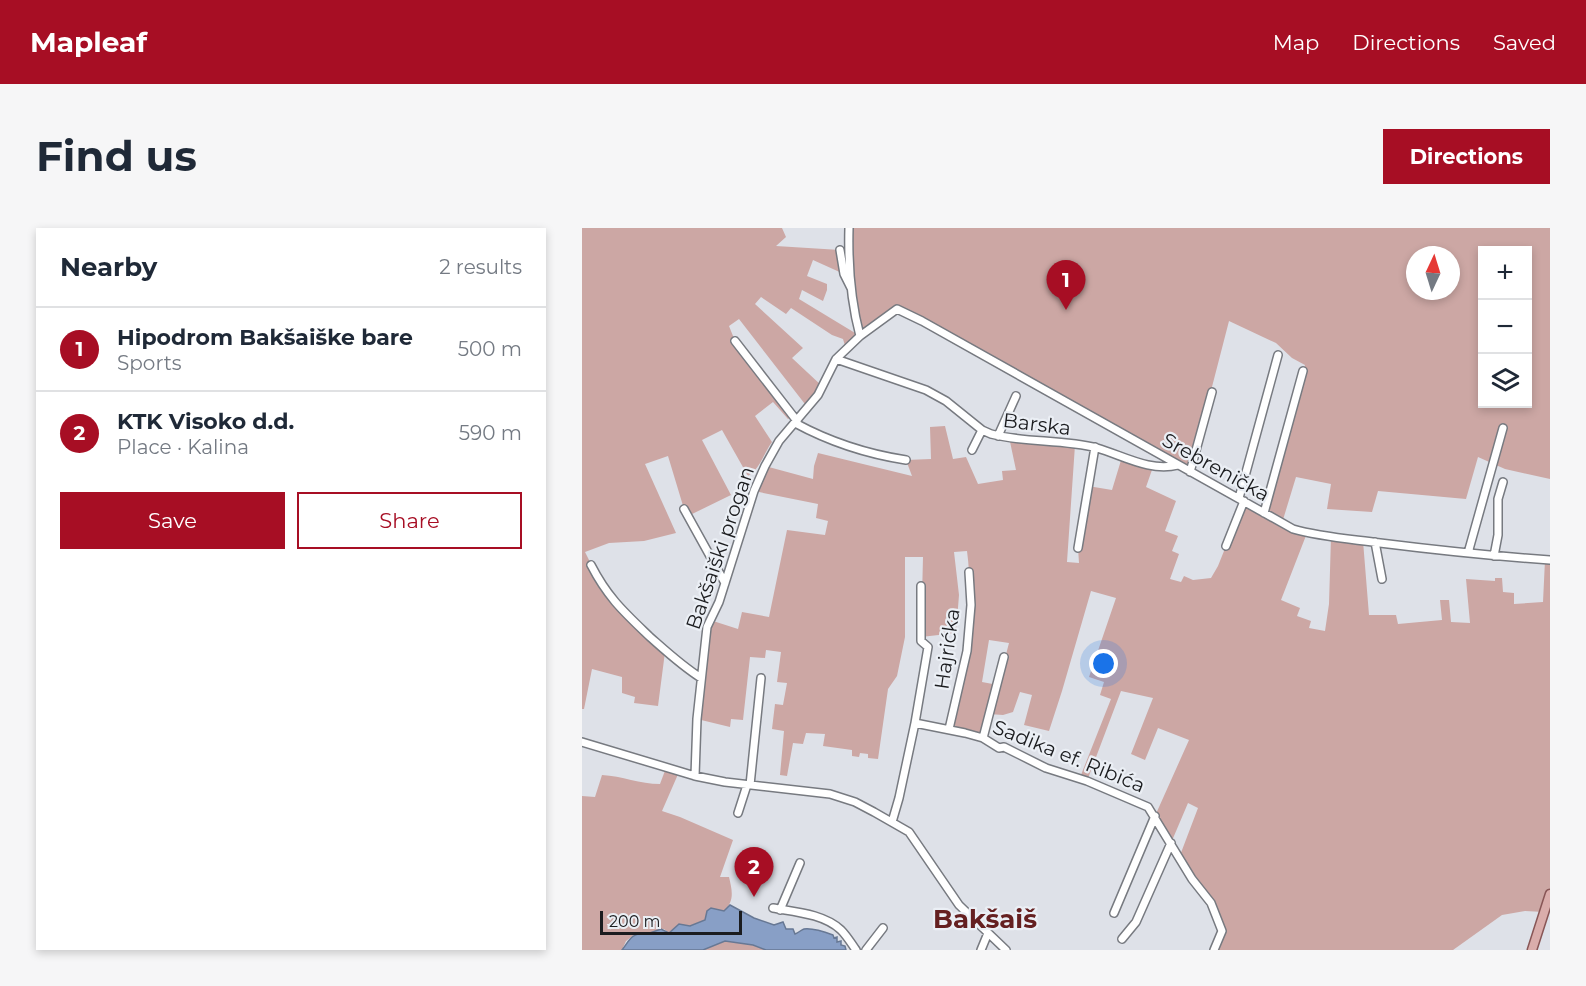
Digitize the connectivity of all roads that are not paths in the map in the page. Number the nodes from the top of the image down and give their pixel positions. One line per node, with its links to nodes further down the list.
1 (849, 228): 3 (street)
2 (840, 250): 3 (street)
3 (852, 290): 5 (street)
4 (897, 309): 5 (street, Bakšaiški progan); 19 (street, Srebrenička)
5 (860, 336): 8 (street, Bakšaiški progan)
6 (735, 341): 12 (street)
7 (1278, 355): 22 (street)
8 (836, 359): 12 (street, Bakšaiški progan); 14 (street, Barska)
9 (1303, 371): 24 (street)
10 (1212, 392): 20 (street)
11 (1017, 396): 15 (street)
12 (796, 422): 18 (street); 34 (street, Bakšaiški progan)
13 (1503, 428): 28 (street)
14 (982, 430): 15 (street, Barska); 17 (street)
15 (998, 436): 16 (street, Barska)
16 (1095, 447): 19 (street, Barska); 27 (street)
17 (972, 450)
18 (906, 460)
19 (1178, 465): 20 (street, Srebrenička)
20 (1190, 472): 22 (street, Srebrenička)
21 (1503, 482): 29 (street)
22 (1241, 500): 24 (street, Srebrenička); 26 (street)
23 (684, 508): 34 (street)
24 (1264, 513): 25 (street, Srebrenička)
25 (1375, 542): 28 (street, Srebrenička); 33 (street)
26 (1226, 546)
27 (1078, 548)
28 (1468, 553): 29 (street, Srebrenička)
29 (1494, 556): 30 (street, Srebrenička)
30 (1550, 560)
31 (591, 565): 37 (street)
32 (969, 572): 40 (street, Hajrićka)
33 (1382, 579)
34 (725, 583): 37 (street, Bakšaiški progan)
35 (921, 586): 39 (street)
36 (1004, 657): 41 (street)
37 (701, 678): 43 (street, Bakšaiški progan)
38 (761, 678): 44 (street)
39 (918, 723): 40 (street, Sadika ef. Ribića); 47 (street)
40 (949, 729): 41 (street, Sadika ef. Ribića)
41 (983, 738): 46 (street, Sadika ef. Ribića)
42 (582, 742): 43 (street)
43 (695, 776): 44 (street)
44 (748, 785): 45 (street); 47 (street)
45 (738, 813)
46 (1155, 816): 48 (street, Sadika ef. Ribića); 51 (street)
47 (892, 822): 53 (street)
48 (1172, 843): 54 (street); 59 (street, Sadika ef. Ribića)
49 (800, 862): 55 (street)
50 (1550, 894): 60 (main road)
51 (1114, 913)
52 (884, 928): 56 (street)
53 (988, 933): 57 (street); 58 (street)
54 (1122, 939)
55 (856, 950)
56 (866, 950)
57 (981, 950)
58 (1006, 950)
59 (1214, 950)
60 (1532, 950)

